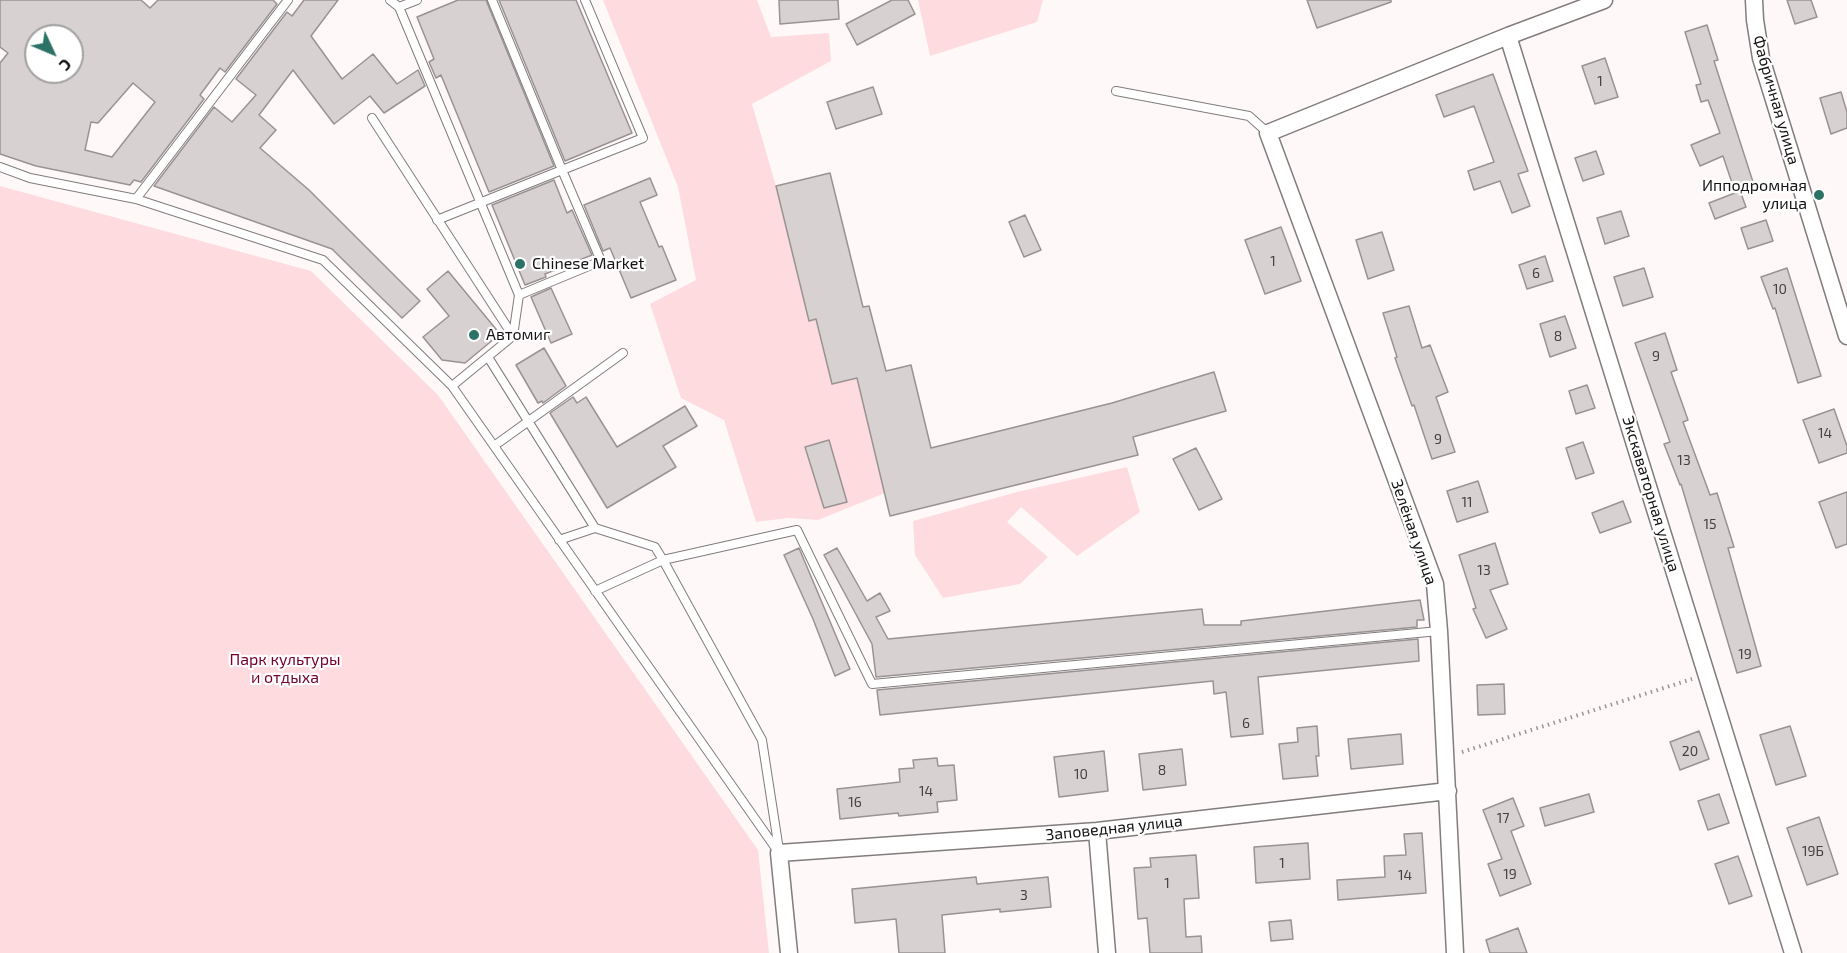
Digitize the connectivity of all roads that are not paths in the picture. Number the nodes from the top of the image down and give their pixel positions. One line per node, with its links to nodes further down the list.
1 (288, 0): 15 (lane)
2 (390, 0): 8 (lane)
3 (417, 0): 8 (lane)
4 (492, 0): 14 (lane)
5 (585, 0): 14 (lane)
6 (1604, 0): 9 (street)
7 (1754, 0): 20 (street, Фабричная улица)
8 (399, 7): 16 (lane)
9 (1508, 36): 12 (street); 37 (street, Экскаваторная улица)
10 (1116, 91): 12 (lane)
11 (372, 118): 17 (lane)
12 (1268, 133): 30 (street, Зелёная улица)
13 (0, 167): 15 (lane)
14 (562, 170): 16 (lane); 18 (lane)
15 (136, 199): 23 (lane)
16 (480, 202): 17 (lane); 18 (lane)
17 (437, 220): 19 (lane)
18 (519, 295): 19 (lane)
19 (513, 336): 22 (lane)
20 (1847, 336)
21 (623, 353): 24 (lane)
22 (488, 357): 23 (lane); 24 (lane)
23 (452, 386): 25 (lane)
24 (529, 422): 25 (lane); 26 (lane)
25 (494, 446): 27 (lane)
26 (595, 528): 27 (lane); 28 (lane)
27 (559, 540): 29 (lane)
28 (663, 560): 29 (lane); 30 (lane); 33 (lane)
29 (595, 591): 33 (lane)
30 (1439, 631): 31 (street, Зелёная улица)
31 (1448, 791): 32 (street, Заповедная улица); 36 (street, Зелёная улица)
32 (1097, 831): 33 (street, Заповедная улица); 35 (street)
33 (779, 854): 34 (street)
34 (789, 953)
35 (1107, 953)
36 (1455, 953)
37 (1792, 953)

